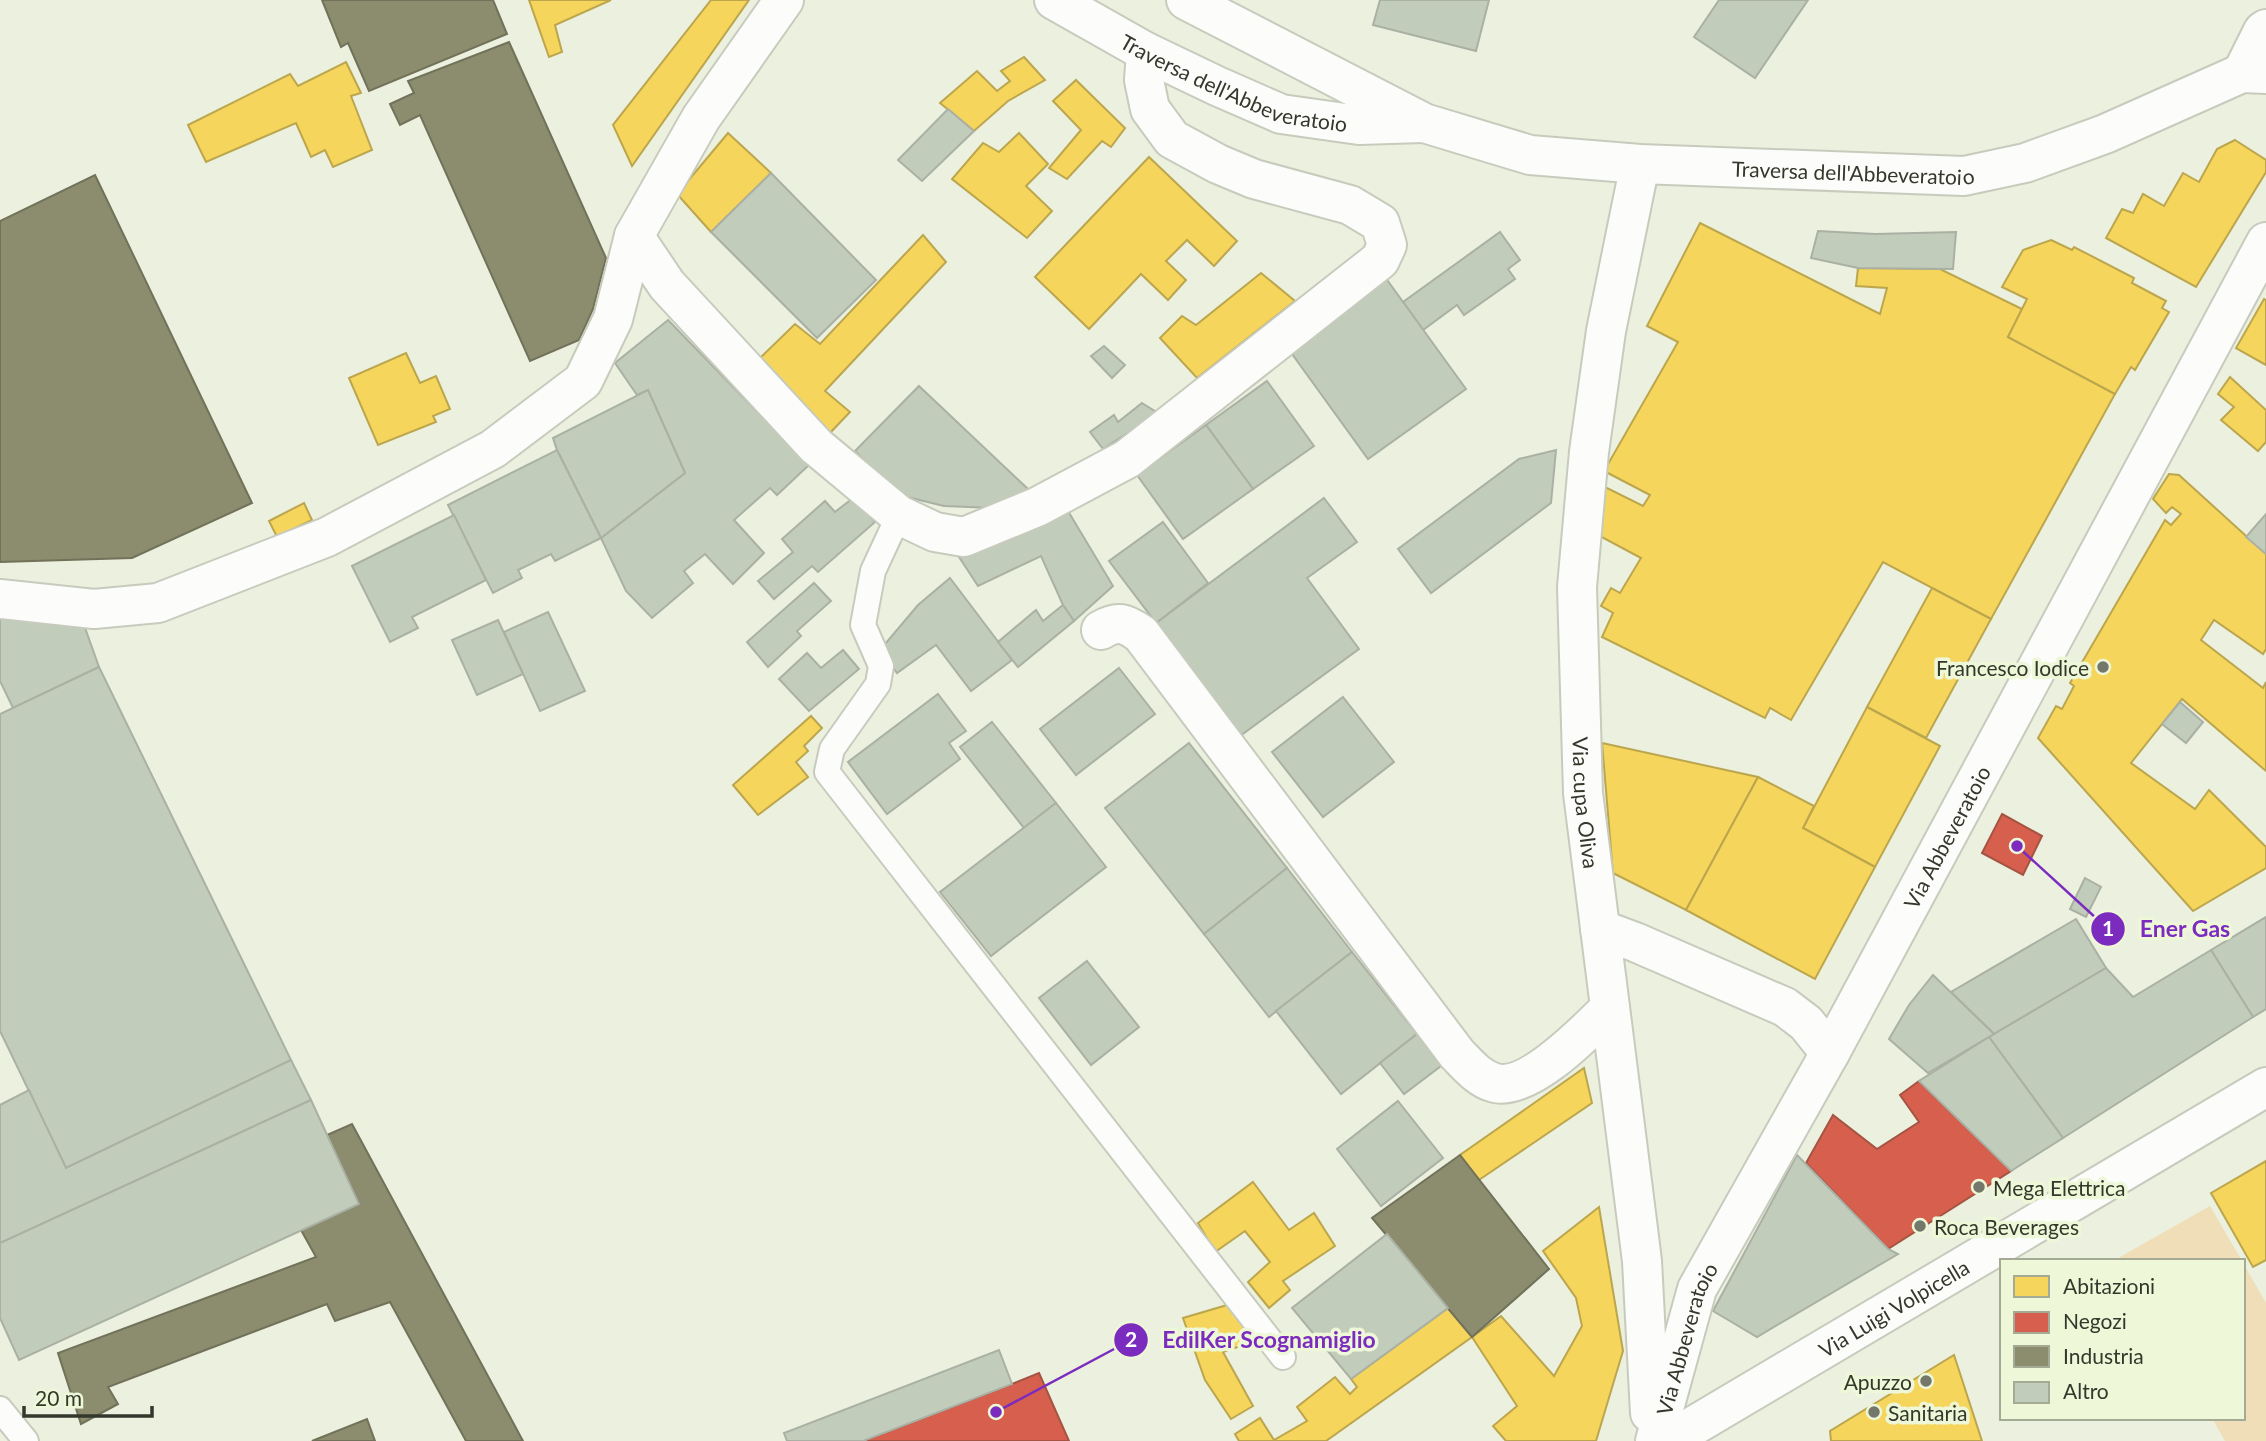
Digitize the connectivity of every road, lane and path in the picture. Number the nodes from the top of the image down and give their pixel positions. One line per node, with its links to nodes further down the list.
1 (785, 0): 9 (street)
2 (1054, 0): 5 (street, Traversa dell'Abbeveratoio)
3 (1186, 0): 7 (street, Traversa dell'Abbeveratoio)
4 (2266, 29): 6 (street)
5 (1146, 52): 7 (street, Traversa dell'Abbeveratoio); 11 (street)
6 (2254, 73): 8 (street, Traversa dell'Abbeveratoio)
7 (1424, 123): 8 (street, Traversa dell'Abbeveratoio)
8 (1640, 164): 14 (street, Via cupa Oliva)
9 (634, 236): 11 (street); 12 (street)
10 (2266, 242): 16 (street, Via Abbeveratoio)
11 (899, 515): 18 (lane)
12 (0, 599)
13 (1101, 630): 15 (street)
14 (1600, 929): 15 (street, Via cupa Oliva); 16 (street)
15 (1610, 1008): 22 (street, Via cupa Oliva)
16 (1830, 1053): 22 (street, Via Abbeveratoio)
17 (2266, 1087): 20 (street, Via Luigi Volpicella)
18 (1283, 1357)
19 (0, 1409): 21 (lane)
20 (1686, 1437)
21 (26, 1441)
22 (1654, 1441)

